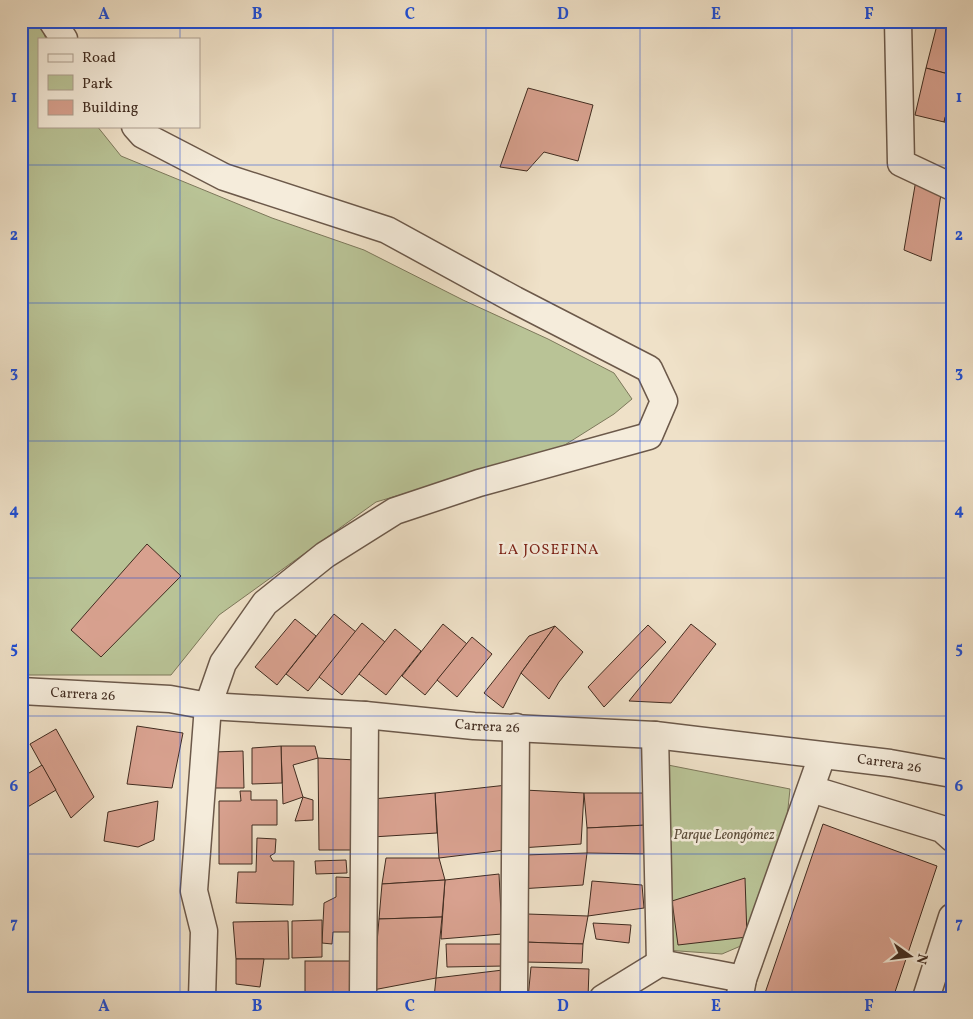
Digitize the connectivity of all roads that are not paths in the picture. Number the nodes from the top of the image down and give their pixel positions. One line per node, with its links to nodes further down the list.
1 (52, 21): 3 (street)
2 (898, 21): 5 (street)
3 (63, 38)
4 (137, 128): 7 (street)
5 (952, 186)
6 (21, 691): 7 (street, Carrera 26)
7 (208, 706): 8 (street, Carrera 26); 18 (street)
8 (365, 714): 9 (street, Carrera 26); 19 (street)
9 (516, 727): 10 (street, Carrera 26); 20 (street)
10 (655, 735): 11 (street, Carrera 26); 16 (street)
11 (822, 756): 12 (street, Carrera 26); 13 (street)
12 (952, 774)
13 (810, 789): 14 (street); 17 (street)
14 (952, 838)
15 (952, 917): 22 (street)
16 (660, 963): 17 (street); 21 (street)
17 (742, 988)
18 (202, 998)
19 (363, 998)
20 (514, 998)
21 (604, 998)
22 (926, 998)

